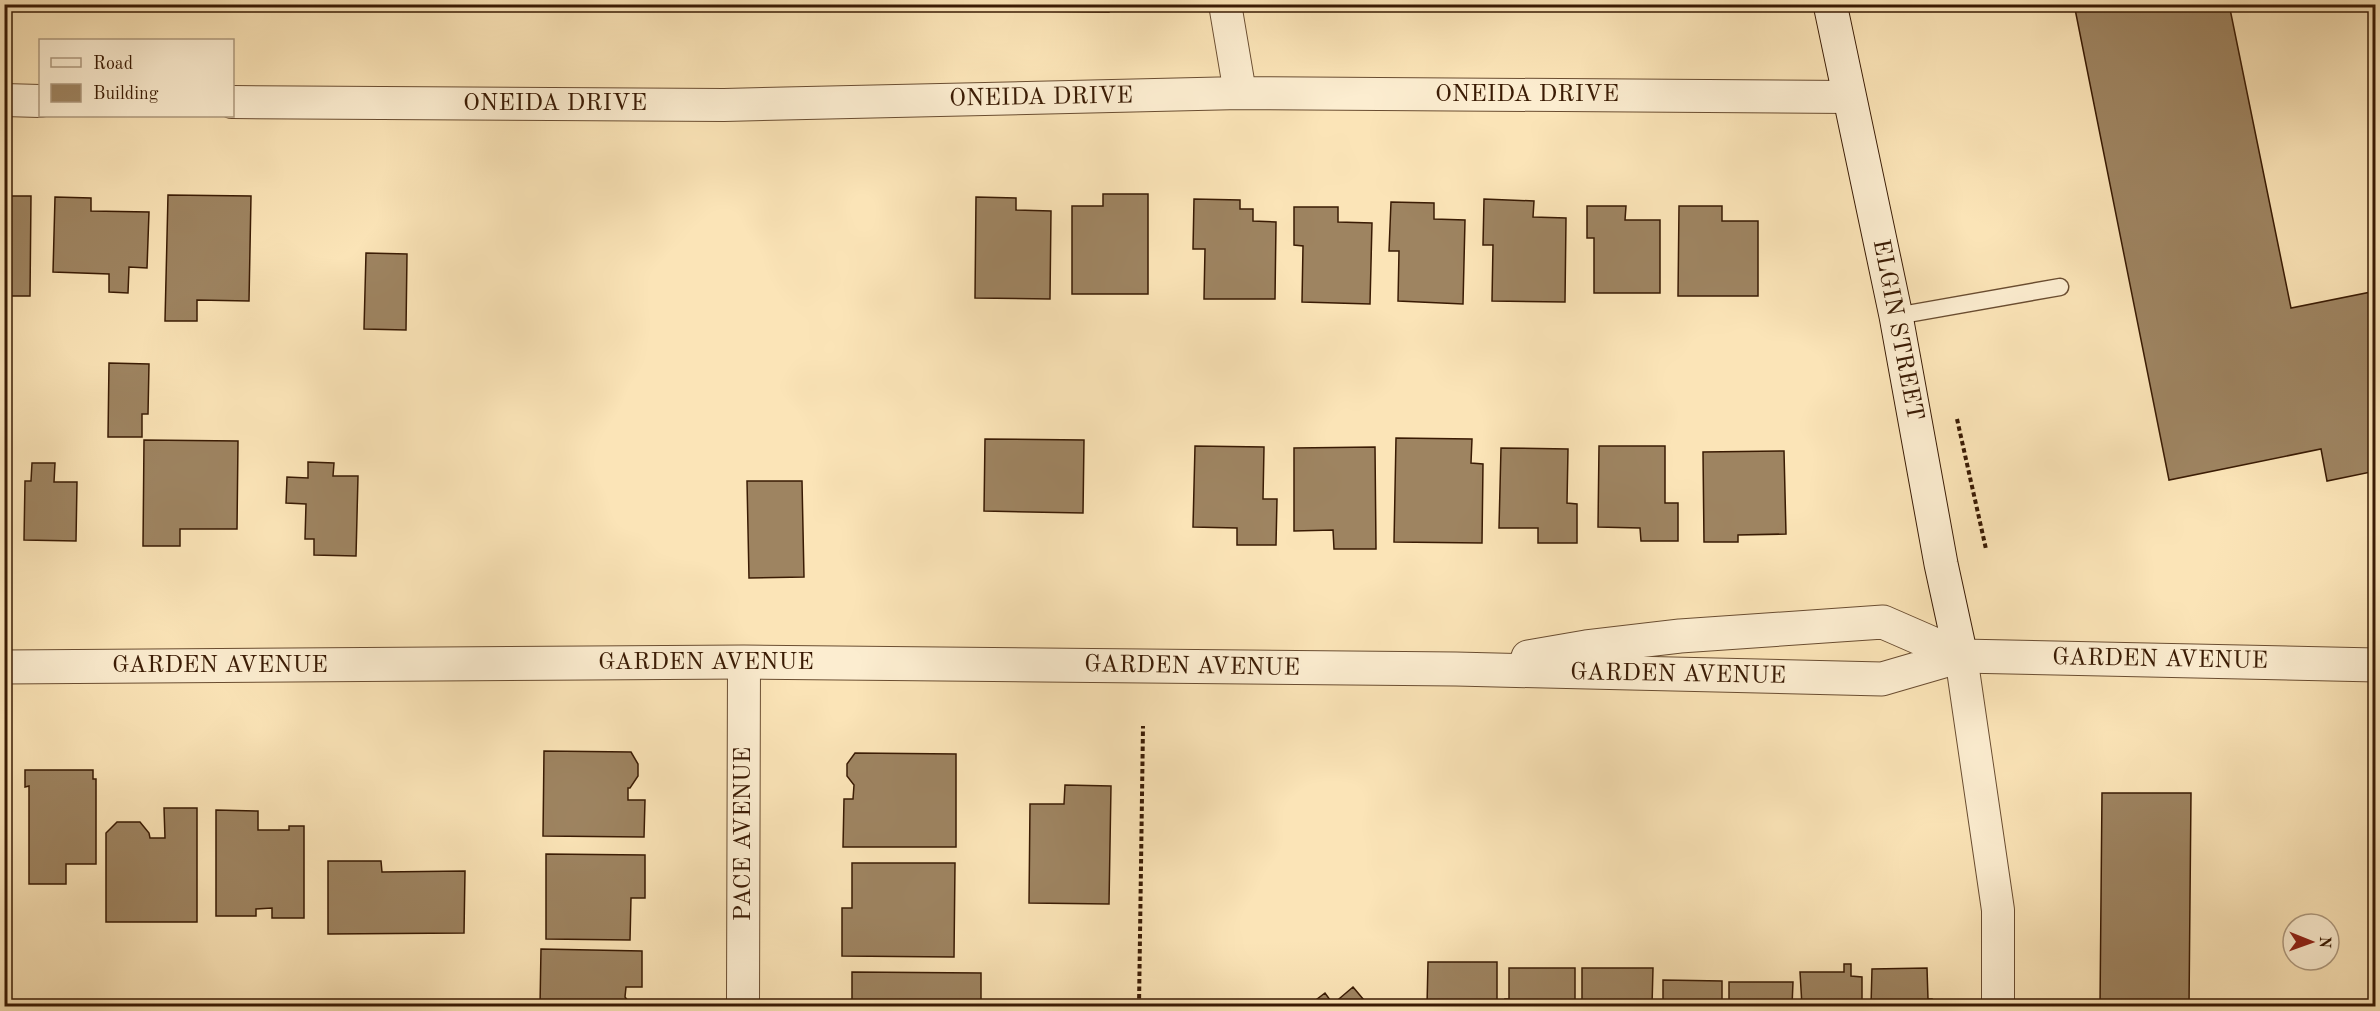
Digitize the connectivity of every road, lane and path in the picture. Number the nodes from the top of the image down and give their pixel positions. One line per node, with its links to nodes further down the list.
1 (1225, 4): 3 (street)
2 (1830, 4): 4 (street, ELGIN STREET)
3 (1240, 93): 4 (street, ONEIDA DRIVE); 7 (street, ONEIDA DRIVE)
4 (1849, 97): 9 (street, ELGIN STREET)
5 (4, 100): 6 (street)
6 (39, 101)
7 (234, 102)
8 (2060, 287): 9 (lane)
9 (1896, 316): 10 (street, ELGIN STREET)
10 (1961, 656): 12 (street, GARDEN AVENUE); 14 (street, GARDEN AVENUE); 14 (street); 18 (street)
11 (744, 662): 13 (street, GARDEN AVENUE); 14 (street, GARDEN AVENUE); 16 (street, PACE AVENUE)
12 (2376, 665)
13 (4, 667)
14 (1456, 669)
15 (1143, 726): 17 (path)
16 (743, 1006)
17 (1138, 1006)
18 (1998, 1006)

